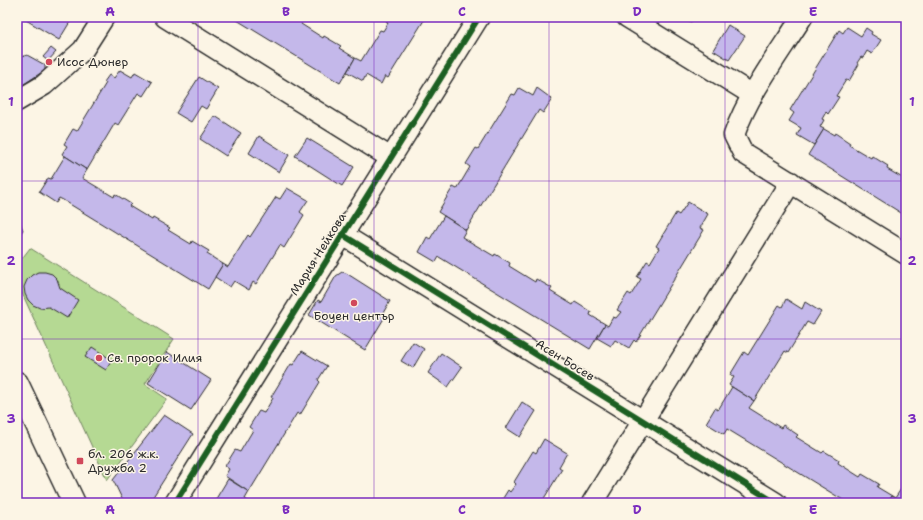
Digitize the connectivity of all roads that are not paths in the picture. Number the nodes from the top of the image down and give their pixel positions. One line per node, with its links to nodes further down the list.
1 (104, 17): 7 (street)
2 (165, 17): 8 (street)
3 (479, 17): 8 (street, Мария Нейкова)
4 (627, 17): 6 (street)
5 (802, 17): 6 (street)
6 (753, 95): 9 (street)
7 (17, 101)
8 (391, 158): 10 (street, Мария Нейкова)
9 (791, 182): 11 (street); 13 (street)
10 (343, 235): 13 (street, Асен Босев); 15 (street, Мария Нейкова)
11 (906, 254)
12 (17, 383): 14 (main road)
13 (643, 420): 16 (street); 17 (street, Асен Босев)
14 (74, 503)
15 (175, 503)
16 (592, 503)
17 (776, 503)

